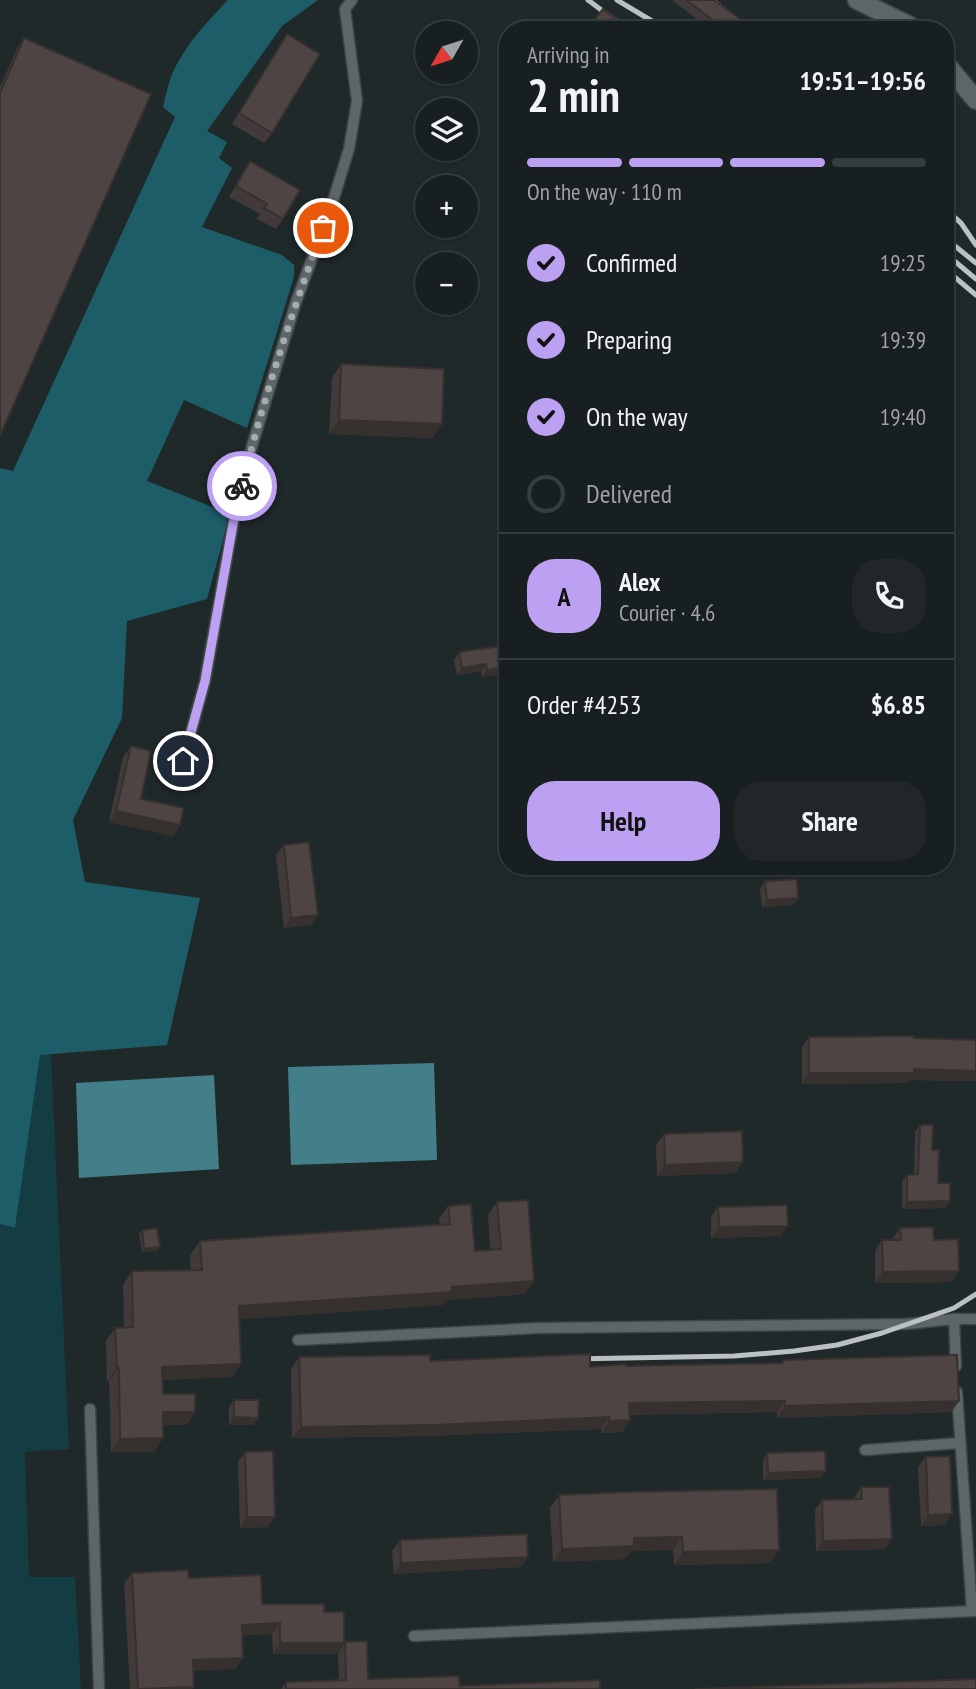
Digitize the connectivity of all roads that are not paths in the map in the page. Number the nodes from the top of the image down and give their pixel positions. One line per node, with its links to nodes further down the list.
1 (352, 0): 6 (lane)
2 (857, 0): 3 (street)
3 (900, 21)
4 (954, 74): 5 (street)
5 (976, 100)
6 (183, 761)
7 (954, 1319): 8 (lane); 9 (lane); 10 (lane)
8 (976, 1319)
9 (299, 1340)
10 (957, 1374)
11 (957, 1388): 13 (lane)
12 (90, 1409): 17 (lane)
13 (960, 1443): 14 (lane); 15 (lane)
14 (865, 1450)
15 (974, 1611): 16 (lane)
16 (414, 1636)
17 (99, 1689)

